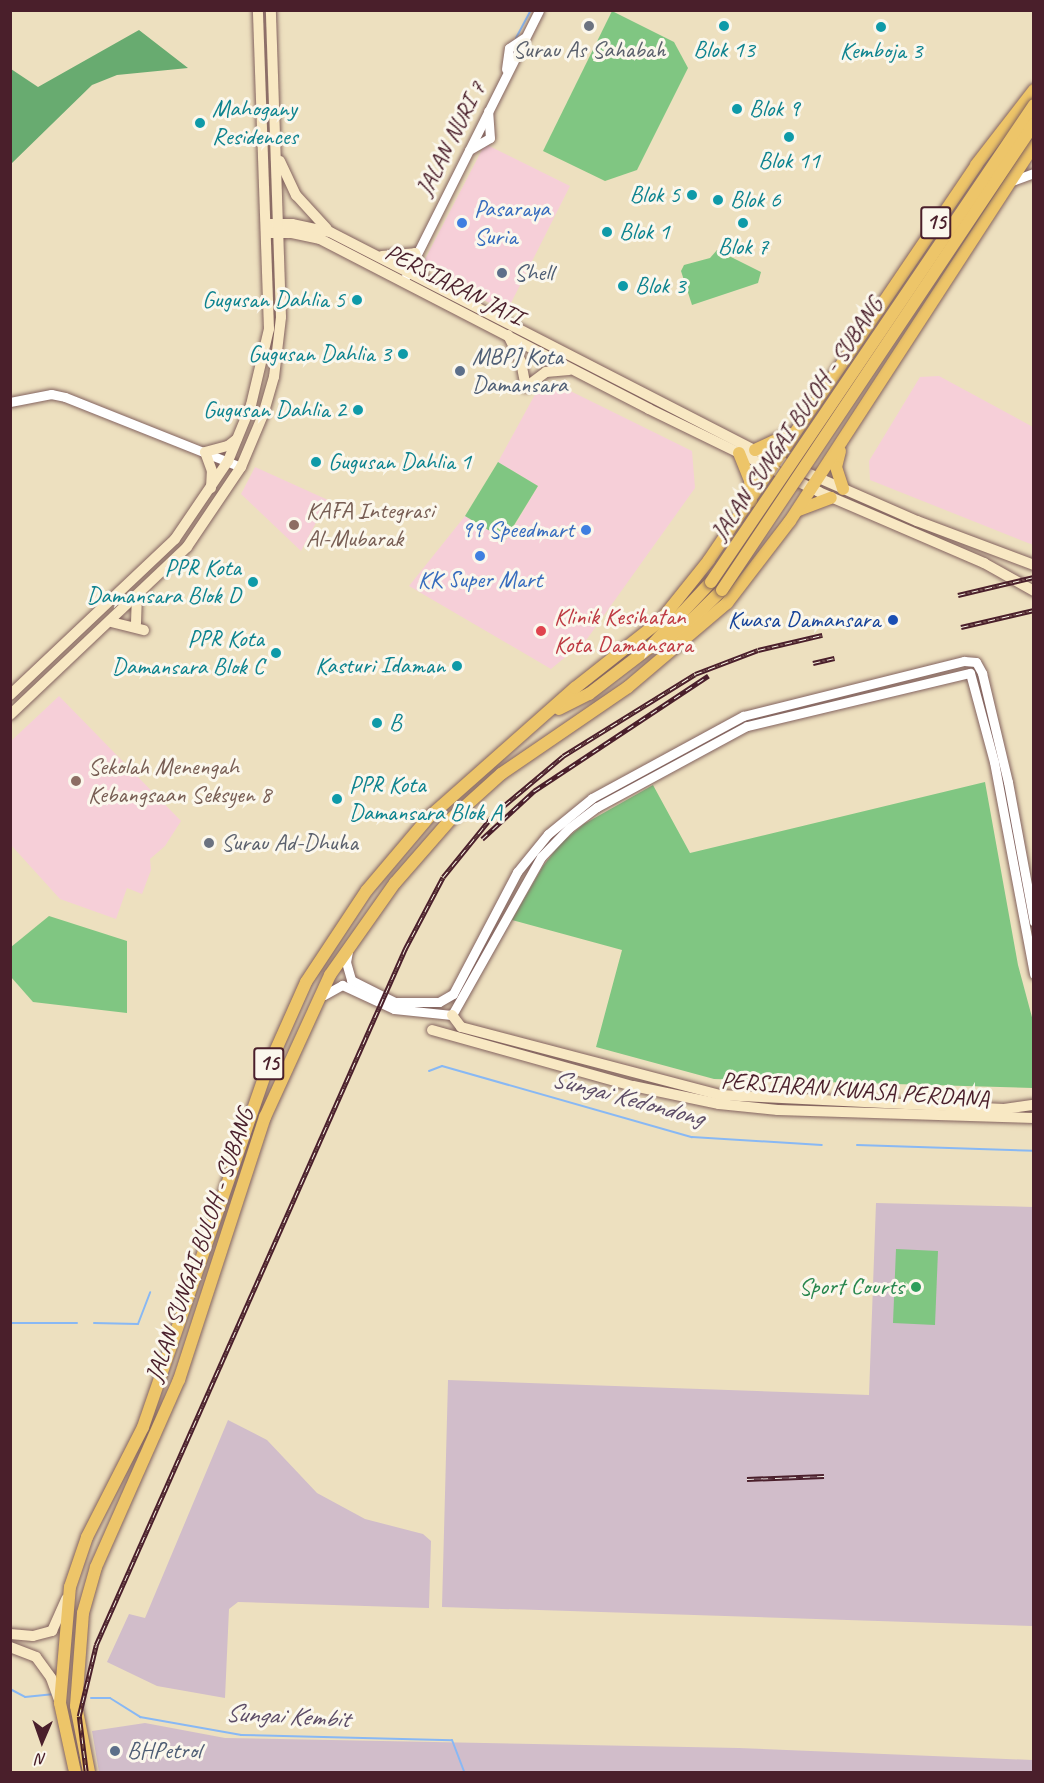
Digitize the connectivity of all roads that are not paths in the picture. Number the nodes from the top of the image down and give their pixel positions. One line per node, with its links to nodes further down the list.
1 (258, 10): 14 (main road)
2 (271, 10): 10 (main road)
3 (539, 10): 6 (street, JALAN NURI 7)
4 (1034, 90): 26 (highway, JALAN SUNGAI BULOH - SUBANG / 15)
5 (1034, 105): 51 (highway, JALAN SUNGAI BULOH - SUBANG, bridge)
6 (488, 110): 9 (street, JALAN NURI 7); 9 (street)
7 (1034, 123): 50 (highway, JALAN SUNGAI BULOH - SUBANG, bridge)
8 (1034, 145): 12 (highway, JALAN SUNGAI BULOH - SUBANG / 15)
9 (467, 152): 17 (street, JALAN NURI 7)
10 (278, 156): 13 (main road); 15 (main road)
11 (1034, 173): 12 (street)
12 (1012, 181): 29 (highway, JALAN SUNGAI BULOH - SUBANG / 15)
13 (280, 228): 14 (main road, PERSIARAN JATI); 15 (main road, PERSIARAN JATI); 16 (main road, PERSIARAN JATI); 19 (main road)
14 (266, 229): 28 (main road)
15 (330, 232): 18 (main road, PERSIARAN JATI)
16 (305, 235): 19 (main road); 22 (main road, PERSIARAN JATI)
17 (415, 253): 18 (main road); 20 (street, JALAN NURI 7); 21 (main road)
18 (379, 256): 20 (main road, PERSIARAN JATI)
19 (281, 257): 36 (main road)
20 (405, 270): 21 (main road, PERSIARAN JATI); 22 (street)
21 (424, 279): 30 (main road, PERSIARAN JATI)
22 (411, 286): 23 (main road, PERSIARAN JATI)
23 (508, 335): 24 (main road, PERSIARAN JATI); 24 (main road)
24 (576, 370): 32 (main road, PERSIARAN JATI)
25 (10, 402): 31 (street)
26 (804, 417): 27 (highway, JALAN SUNGAI BULOH - SUBANG / 15); 33 (highway)
27 (795, 430): 30 (highway, JALAN SUNGAI BULOH - SUBANG / 15); 35 (highway, JALAN SUNGAI BULOH - SUBANG / 15)
28 (238, 438): 31 (main road); 34 (main road)
29 (843, 438): 33 (highway, JALAN SUNGAI BULOH - SUBANG / 15); 39 (highway)
30 (755, 450): 35 (main road, PERSIARAN JATI)
31 (205, 452): 34 (street); 38 (main road)
32 (739, 453): 35 (main road, PERSIARAN JATI); 41 (highway)
33 (833, 454): 37 (highway, JALAN SUNGAI BULOH - SUBANG / 15)
34 (228, 461): 36 (street); 38 (main road)
35 (774, 464): 37 (main road); 41 (highway, JALAN SUNGAI BULOH - SUBANG / 15)
36 (241, 466): 45 (main road)
37 (815, 483): 39 (main road); 40 (main road); 42 (highway, JALAN SUNGAI BULOH - SUBANG / 15)
38 (211, 488): 49 (main road)
39 (843, 489): 43 (main road)
40 (831, 498): 42 (highway); 44 (main road)
41 (751, 501): 42 (highway); 51 (highway, JALAN SUNGAI BULOH - SUBANG / 15)
42 (793, 516): 50 (highway, JALAN SUNGAI BULOH - SUBANG / 15)
43 (1034, 565)
44 (1034, 591)
45 (137, 596): 46 (main road); 46 (main road)
46 (111, 622): 52 (main road)
47 (976, 662): 48 (street); 53 (street); 57 (street)
48 (970, 673): 53 (street); 60 (street)
49 (10, 695)
50 (606, 699): 55 (highway, JALAN SUNGAI BULOH - SUBANG / 15)
51 (550, 714): 64 (highway, JALAN SUNGAI BULOH - SUBANG / 15)
52 (10, 715)
53 (1003, 783): 54 (street); 56 (street)
54 (1034, 922)
55 (349, 946): 58 (street); 59 (highway, JALAN SUNGAI BULOH - SUBANG / 15)
56 (1034, 974)
57 (453, 994): 58 (street); 60 (street)
58 (427, 1005): 60 (street)
59 (313, 1008): 60 (street); 69 (highway, JALAN SUNGAI BULOH - SUBANG / 15)
60 (447, 1015): 62 (main road, PERSIARAN KWASA PERDANA)
61 (432, 1030): 63 (main road, PERSIARAN KWASA PERDANA)
62 (1034, 1105)
63 (1034, 1118)
64 (70, 1587): 65 (main road); 67 (highway, JALAN SUNGAI BULOH - SUBANG / 15)
65 (10, 1634)
66 (10, 1647): 67 (main road)
67 (60, 1703): 68 (highway, JALAN SUNGAI BULOH - SUBANG / 15)
68 (75, 1773)
69 (89, 1773)

